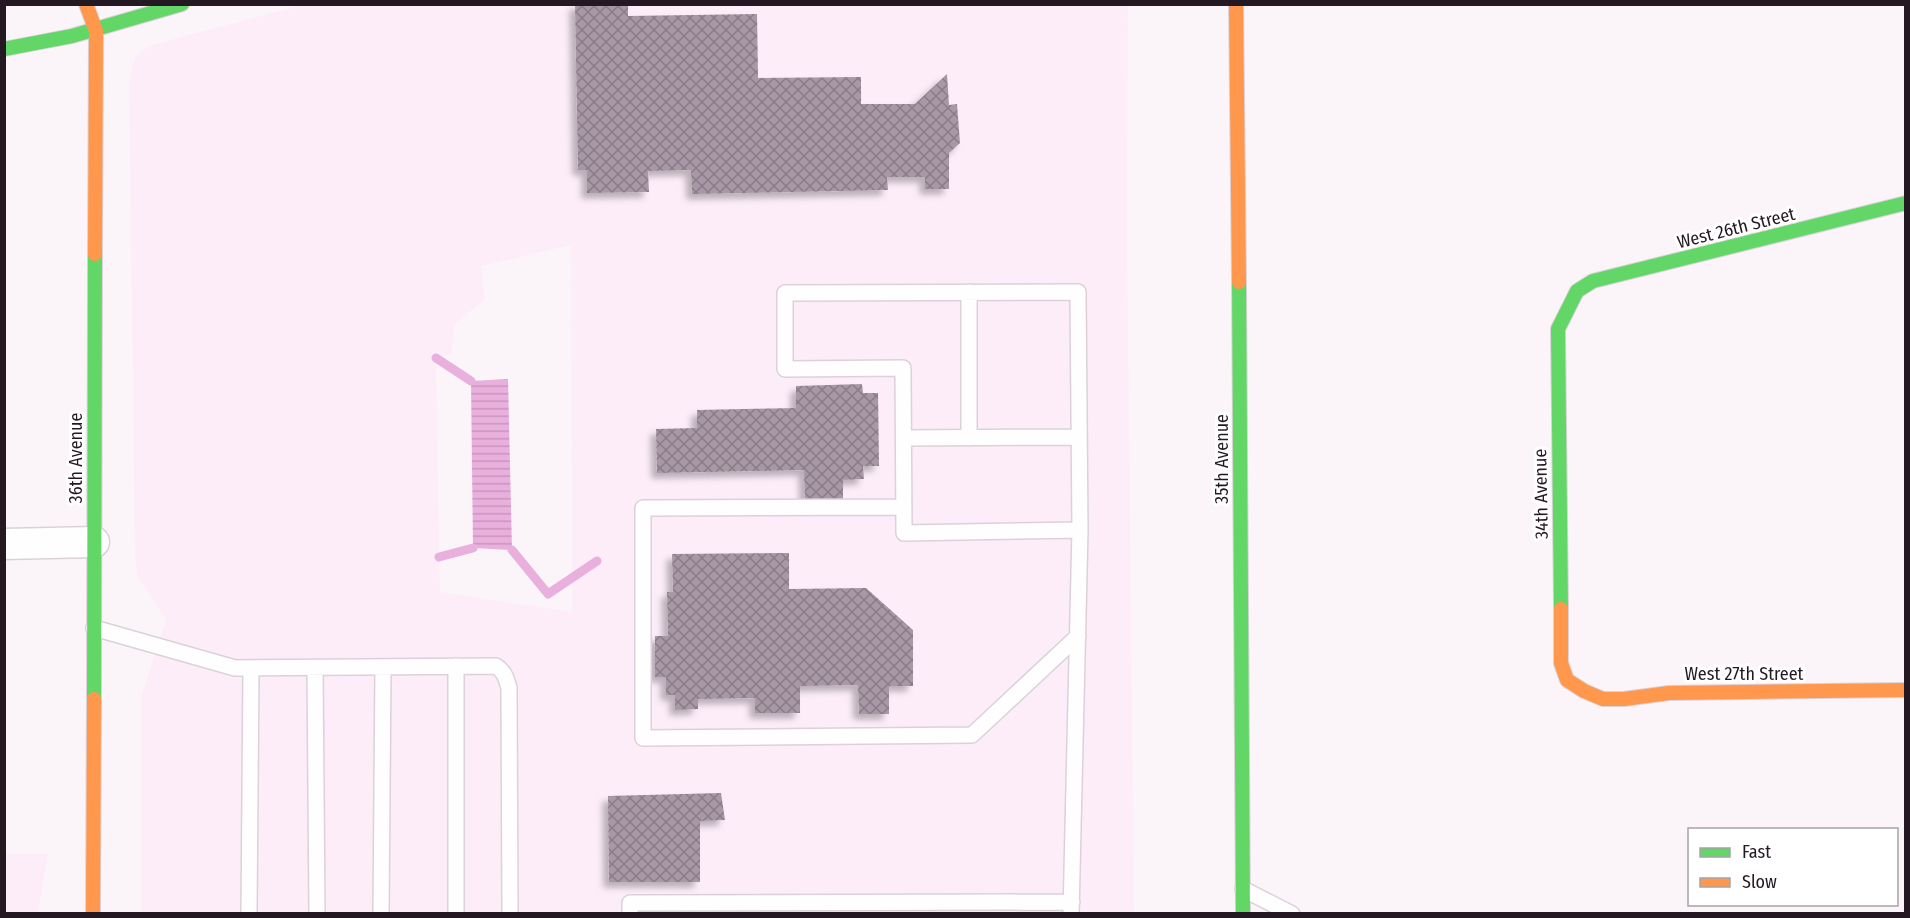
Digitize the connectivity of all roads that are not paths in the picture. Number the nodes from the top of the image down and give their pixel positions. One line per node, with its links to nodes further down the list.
1 (86, 4): 4 (street, 36th Avenue)
2 (182, 4): 4 (street)
3 (1236, 4): 24 (street, 35th Avenue)
4 (96, 31): 5 (street); 14 (street, 36th Avenue)
5 (4, 49)
6 (1905, 203): 7 (street, West 26th Street)
7 (1576, 291): 23 (street, 34th Avenue)
8 (969, 292): 9 (lane); 10 (lane); 11 (lane)
9 (1079, 437): 11 (lane); 13 (lane)
10 (904, 438): 11 (lane); 12 (lane)
11 (969, 438)
12 (904, 507): 13 (lane); 17 (lane)
13 (1080, 530): 17 (lane)
14 (94, 542): 15 (street); 16 (street, 36th Avenue)
15 (4, 544)
16 (94, 628): 20 (lane); 26 (street, 36th Avenue)
17 (1078, 636): 25 (lane)
18 (456, 666): 19 (lane); 30 (lane); 31 (lane)
19 (383, 667): 21 (lane); 29 (lane)
20 (251, 668): 21 (lane); 27 (lane)
21 (315, 668): 28 (lane)
22 (1905, 690): 23 (street, West 27th Street)
23 (1584, 691)
24 (1243, 889): 33 (street, 35th Avenue); 34 (lane)
25 (1072, 908): 32 (lane)
26 (93, 914)
27 (249, 914)
28 (317, 914)
29 (381, 914)
30 (456, 914)
31 (510, 914)
32 (630, 914)
33 (1243, 914)
34 (1292, 914)

